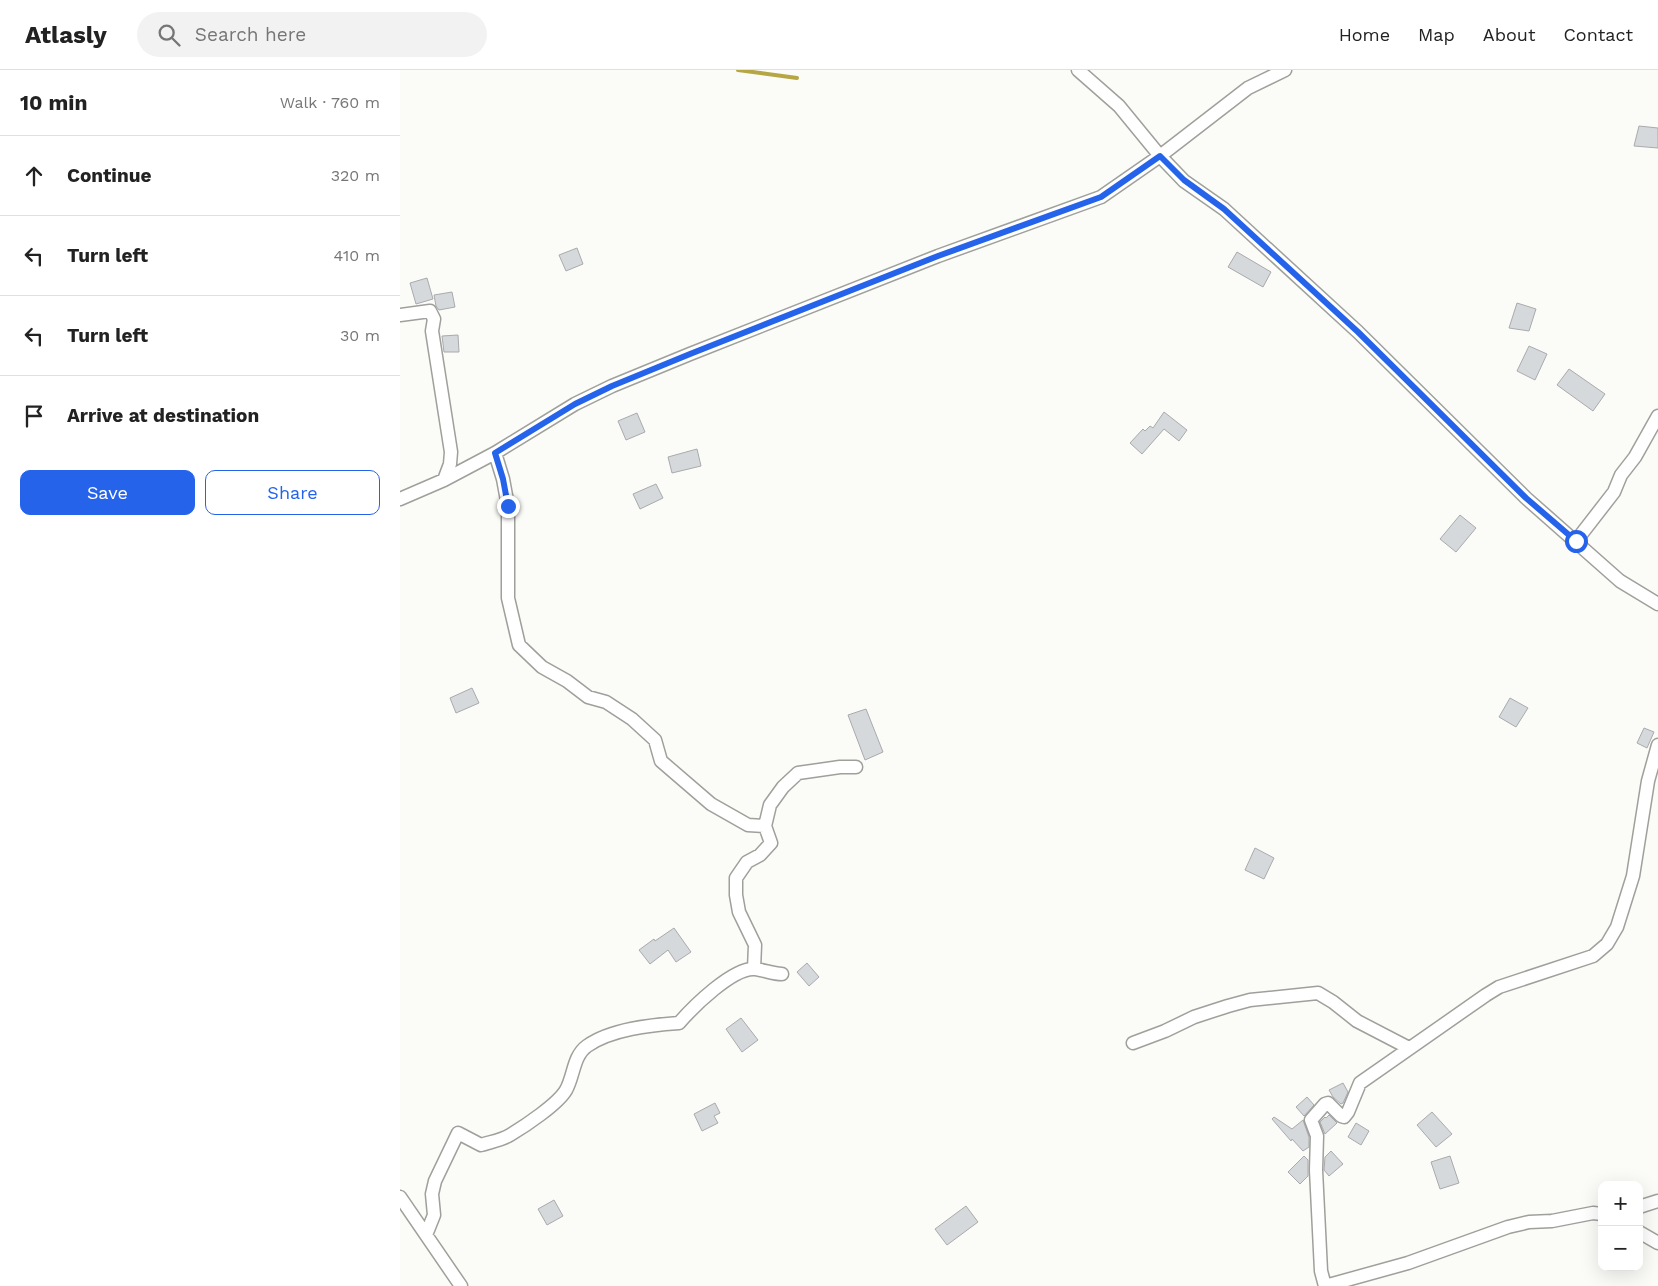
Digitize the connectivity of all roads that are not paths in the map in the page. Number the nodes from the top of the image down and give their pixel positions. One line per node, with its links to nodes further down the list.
1 (1078, 70): 3 (street)
2 (1285, 70): 3 (street)
3 (1160, 156): 6 (street); 9 (street)
4 (400, 315): 7 (street)
5 (1658, 416): 9 (street)
6 (495, 453): 7 (street); 13 (street)
7 (444, 480): 8 (street)
8 (400, 499)
9 (1576, 541): 10 (street)
10 (1658, 604)
11 (1658, 745): 17 (street)
12 (856, 767): 13 (street)
13 (765, 826): 14 (street)
14 (754, 969): 15 (street); 23 (street)
15 (782, 974)
16 (1133, 1043): 17 (street)
17 (1409, 1048): 26 (street)
18 (400, 1197): 23 (street)
19 (1658, 1201): 20 (street)
20 (1643, 1206)
21 (1598, 1214): 26 (street)
22 (1643, 1234): 24 (street)
23 (426, 1235): 25 (street)
24 (1658, 1243)
25 (461, 1286)
26 (1325, 1286)

